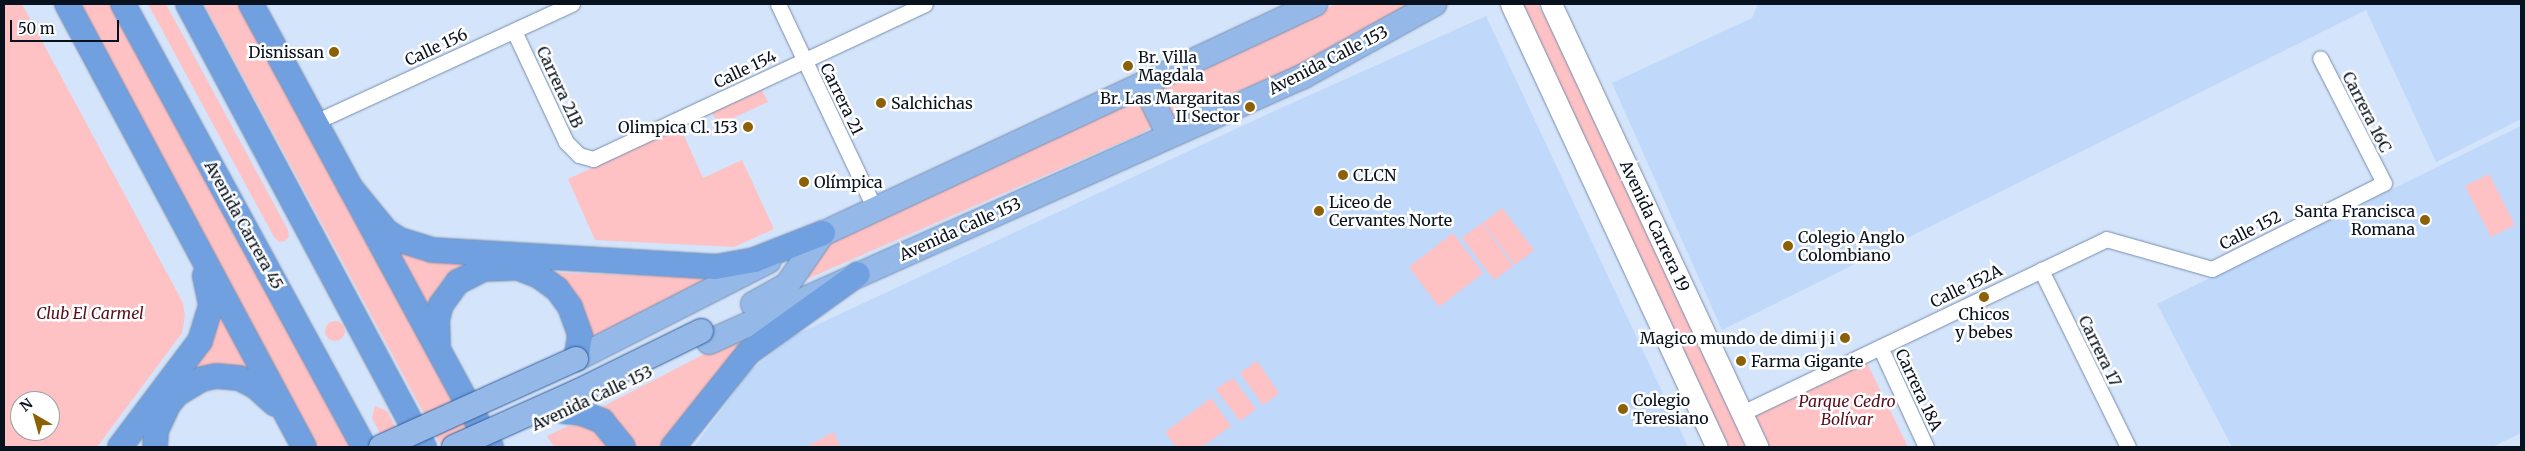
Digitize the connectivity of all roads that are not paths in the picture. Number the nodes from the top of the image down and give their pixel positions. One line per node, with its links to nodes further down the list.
1 (66, 4): 23 (highway)
2 (124, 4): 37 (highway, Avenida Carrera 45)
3 (188, 4): 39 (highway)
4 (251, 4): 16 (highway)
5 (572, 4): 12 (street, Calle 156)
6 (778, 4): 14 (street, Carrera 21)
7 (923, 4): 14 (street, Calle 154)
8 (1315, 4): 15 (main road)
9 (1434, 4): 17 (main road, Avenida Calle 153)
10 (1511, 4): 45 (main road)
11 (1551, 4): 32 (main road, Avenida Carrera 19)
12 (514, 31): 16 (street, Calle 156); 18 (street, Carrera 21B)
13 (2320, 58): 19 (street, Carrera 16C)
14 (805, 61): 18 (street, Calle 154); 21 (street, Carrera 21)
15 (1144, 84): 17 (main road); 21 (main road)
16 (315, 122): 20 (highway)
17 (1169, 136): 26 (main road, Avenida Calle 153)
18 (579, 155)
19 (2384, 183): 24 (street, Calle 152)
20 (350, 187): 22 (highway); 29 (highway)
21 (876, 209): 22 (main road)
22 (823, 233): 27 (main road, Avenida Calle 153); 30 (main road)
23 (192, 239): 33 (highway); 34 (highway)
24 (2212, 269): 25 (street, Calle 152A)
25 (2041, 270): 28 (street, Calle 152A); 48 (street, Carrera 17)
26 (858, 274): 27 (main road, Avenida Calle 153); 44 (highway)
27 (705, 337): 31 (main road, Avenida Calle 153); 40 (main road, Avenida Calle 153, bridge)
28 (1880, 347): 32 (street, Calle 152A); 47 (street, Carrera 18A)
29 (440, 351): 30 (highway); 42 (highway)
30 (576, 359): 38 (main road, bridge)
31 (563, 411): 41 (main road, Avenida Calle 153); 43 (highway)
32 (1742, 413): 46 (main road, Avenida Carrera 19)
33 (290, 422): 35 (highway); 36 (highway)
34 (120, 447)
35 (155, 447)
36 (304, 447)
37 (364, 447)
38 (381, 447)
39 (424, 447)
40 (454, 447)
41 (482, 447)
42 (492, 447)
43 (623, 447)
44 (672, 447)
45 (1716, 447)
46 (1758, 447)
47 (1926, 447)
48 (2128, 447)

